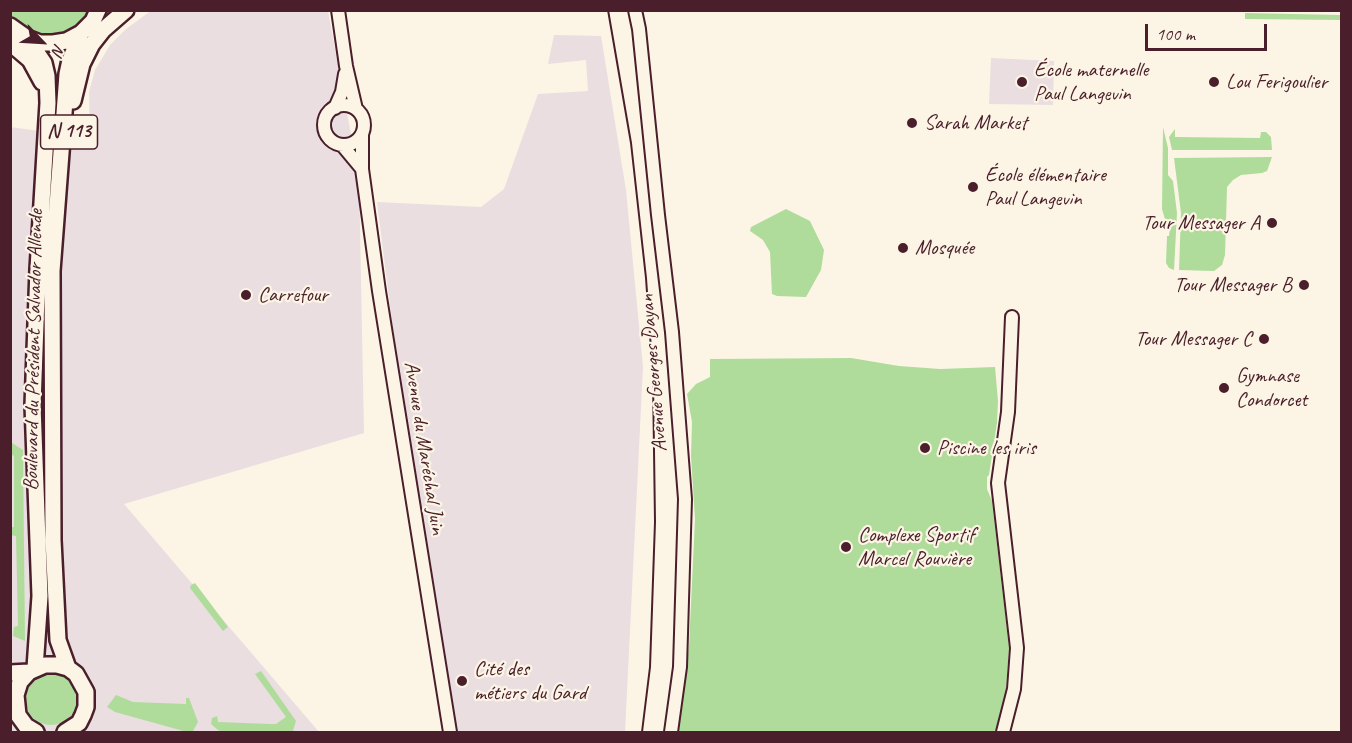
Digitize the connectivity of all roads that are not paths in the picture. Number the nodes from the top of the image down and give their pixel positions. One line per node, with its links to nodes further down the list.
1 (126, 10): 16 (main road, N 113)
2 (338, 10): 9 (street)
3 (635, 10): 24 (street, Avenue Georges Dayan)
4 (99, 11): 6 (main road)
5 (10, 26): 7 (main road)
6 (81, 33): 7 (main road); 16 (main road, Boulevard du Président Salvador Allende)
7 (27, 38): 10 (main road, Boulevard du Président Salvador Allende)
8 (10, 43): 10 (main road, N 113)
9 (346, 66): 11 (street); 12 (street)
10 (48, 92): 19 (main road, Boulevard du Président Salvador Allende)
11 (335, 108): 12 (street); 14 (street)
12 (356, 109): 13 (street)
13 (362, 135): 14 (street); 15 (street, Avenue du Maréchal Juin)
14 (342, 145): 15 (street)
15 (362, 169): 23 (street, Avenue du Maréchal Juin)
16 (52, 271): 18 (main road, Boulevard du Président Salvador Allende)
17 (1012, 317): 25 (street)
18 (68, 668): 19 (main road); 22 (main road, Boulevard du Président Salvador Allende)
19 (32, 670): 20 (main road); 21 (main road)
20 (10, 673)
21 (26, 728)
22 (68, 732)
23 (450, 732)
24 (671, 732)
25 (1004, 732)

